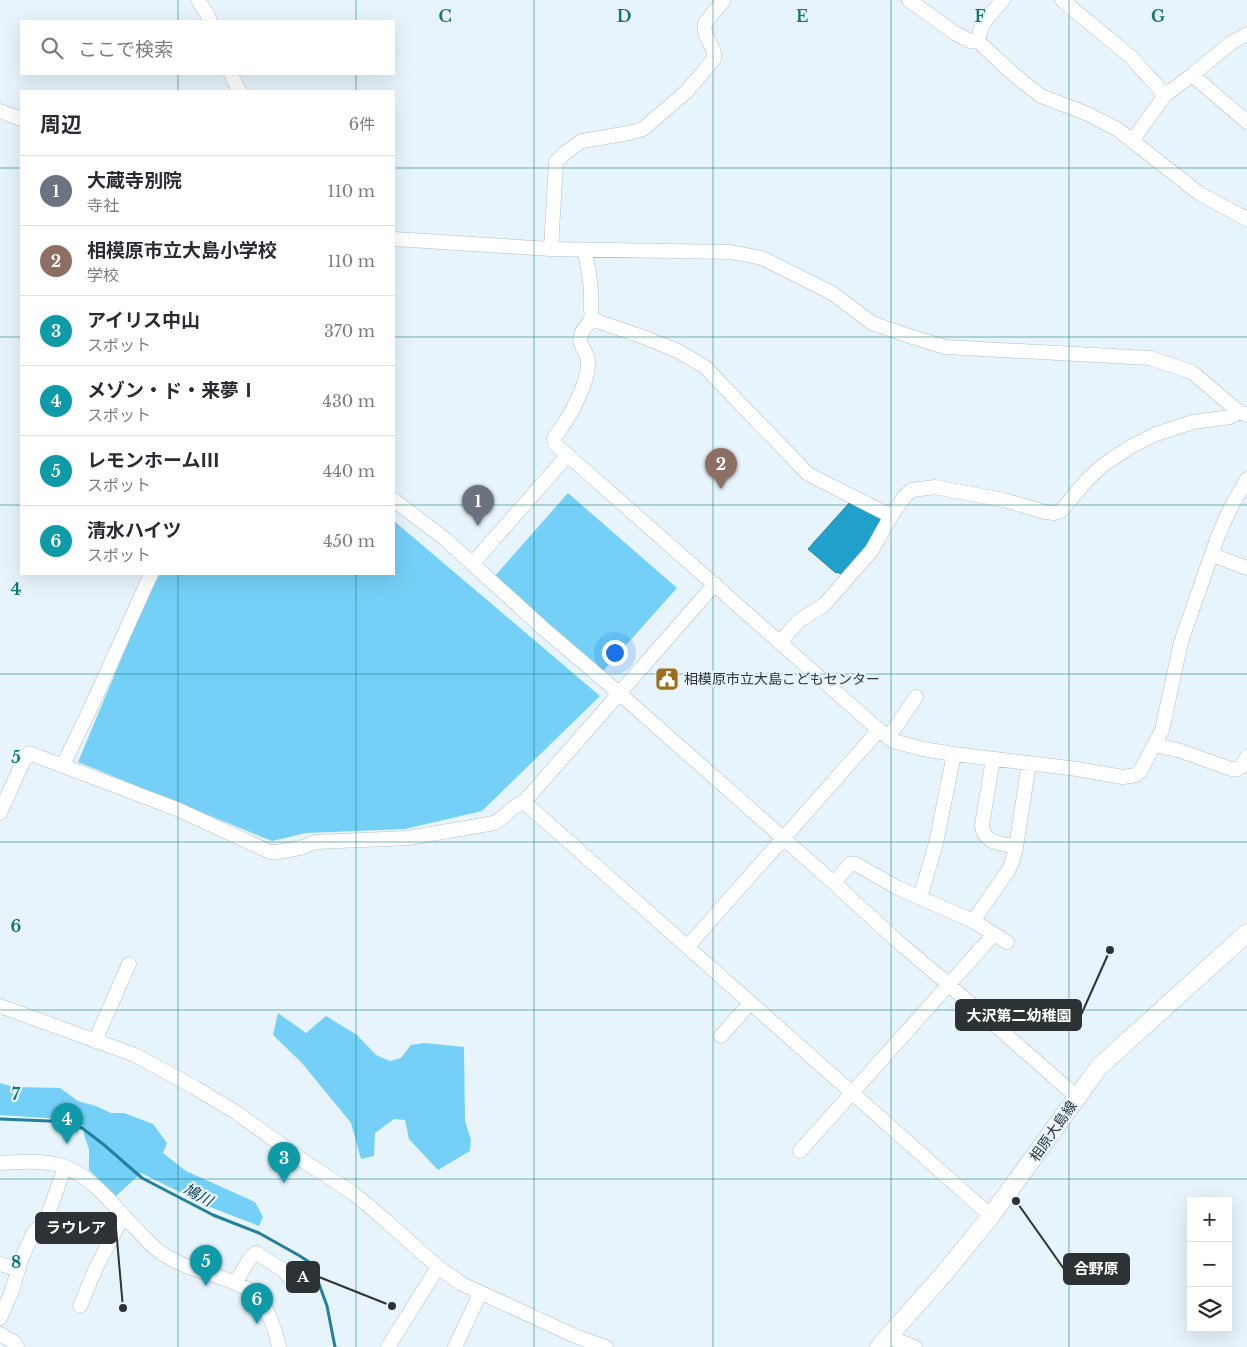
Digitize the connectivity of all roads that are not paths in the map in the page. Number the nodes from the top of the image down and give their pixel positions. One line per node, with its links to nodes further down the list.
1 (198, 0): 6 (street)
2 (909, 0): 8 (street)
3 (1003, 0): 8 (street)
4 (1062, 0): 12 (street)
5 (723, 1): 19 (street)
6 (210, 20)
7 (1247, 34): 9 (street)
8 (979, 42): 16 (street)
9 (1192, 74): 12 (street); 15 (street)
10 (231, 75): 11 (street)
11 (239, 90)
12 (1165, 95): 16 (street)
13 (0, 111): 14 (street)
14 (20, 119)
15 (1247, 122)
16 (1132, 141): 17 (street)
17 (1247, 219)
18 (395, 239): 19 (street)
19 (551, 249): 20 (street)
20 (584, 250): 21 (street); 22 (street)
21 (591, 319): 23 (street); 26 (street)
22 (1243, 413): 26 (street)
23 (568, 454): 28 (street); 31 (street)
24 (1247, 479): 27 (street)
25 (395, 501): 28 (street)
26 (891, 516): 32 (street)
27 (1212, 555): 29 (street); 36 (street)
28 (472, 564): 33 (street)
29 (1247, 568)
30 (151, 575): 41 (street)
31 (715, 584): 32 (street); 33 (street)
32 (780, 642): 35 (street)
33 (619, 693): 42 (street); 44 (street)
34 (916, 697): 35 (street)
35 (883, 734): 37 (street); 44 (street)
36 (1155, 745): 38 (street); 40 (street)
37 (954, 754): 39 (street); 47 (street)
38 (1247, 757)
39 (993, 759): 40 (street); 45 (street)
40 (1029, 763): 45 (street)
41 (63, 765): 42 (street); 43 (street)
42 (524, 802): 52 (street)
43 (0, 813)
44 (782, 837): 46 (street); 52 (street)
45 (1016, 847): 48 (street)
46 (834, 883): 47 (street); 54 (street)
47 (920, 898): 48 (street)
48 (973, 921): 49 (street)
49 (994, 934): 51 (street); 54 (street)
50 (1247, 934): 60 (street, 相原大島線)
51 (1007, 942)
52 (688, 946): 55 (street)
53 (129, 964): 58 (street)
54 (948, 984): 59 (street); 60 (street)
55 (750, 1003): 57 (street); 59 (street)
56 (0, 1006): 58 (street)
57 (721, 1036)
58 (95, 1041): 67 (street)
59 (852, 1092): 61 (street); 65 (street)
60 (1077, 1097): 65 (street, 相原大島線)
61 (800, 1151)
62 (0, 1163): 63 (street)
63 (65, 1167): 64 (street); 68 (street)
64 (123, 1216): 70 (street); 72 (street)
65 (991, 1216): 75 (street, 相原大島線)
66 (0, 1264): 68 (street)
67 (438, 1267): 71 (street); 78 (street)
68 (17, 1269): 73 (street)
69 (290, 1278): 70 (street)
70 (235, 1283): 77 (street)
71 (480, 1294): 79 (street); 80 (street)
72 (80, 1306)
73 (1, 1315)
74 (0, 1334): 76 (street)
75 (884, 1342): 81 (street)
76 (17, 1347)
77 (279, 1347)
78 (388, 1347)
79 (455, 1347)
80 (606, 1347)
81 (916, 1347)

